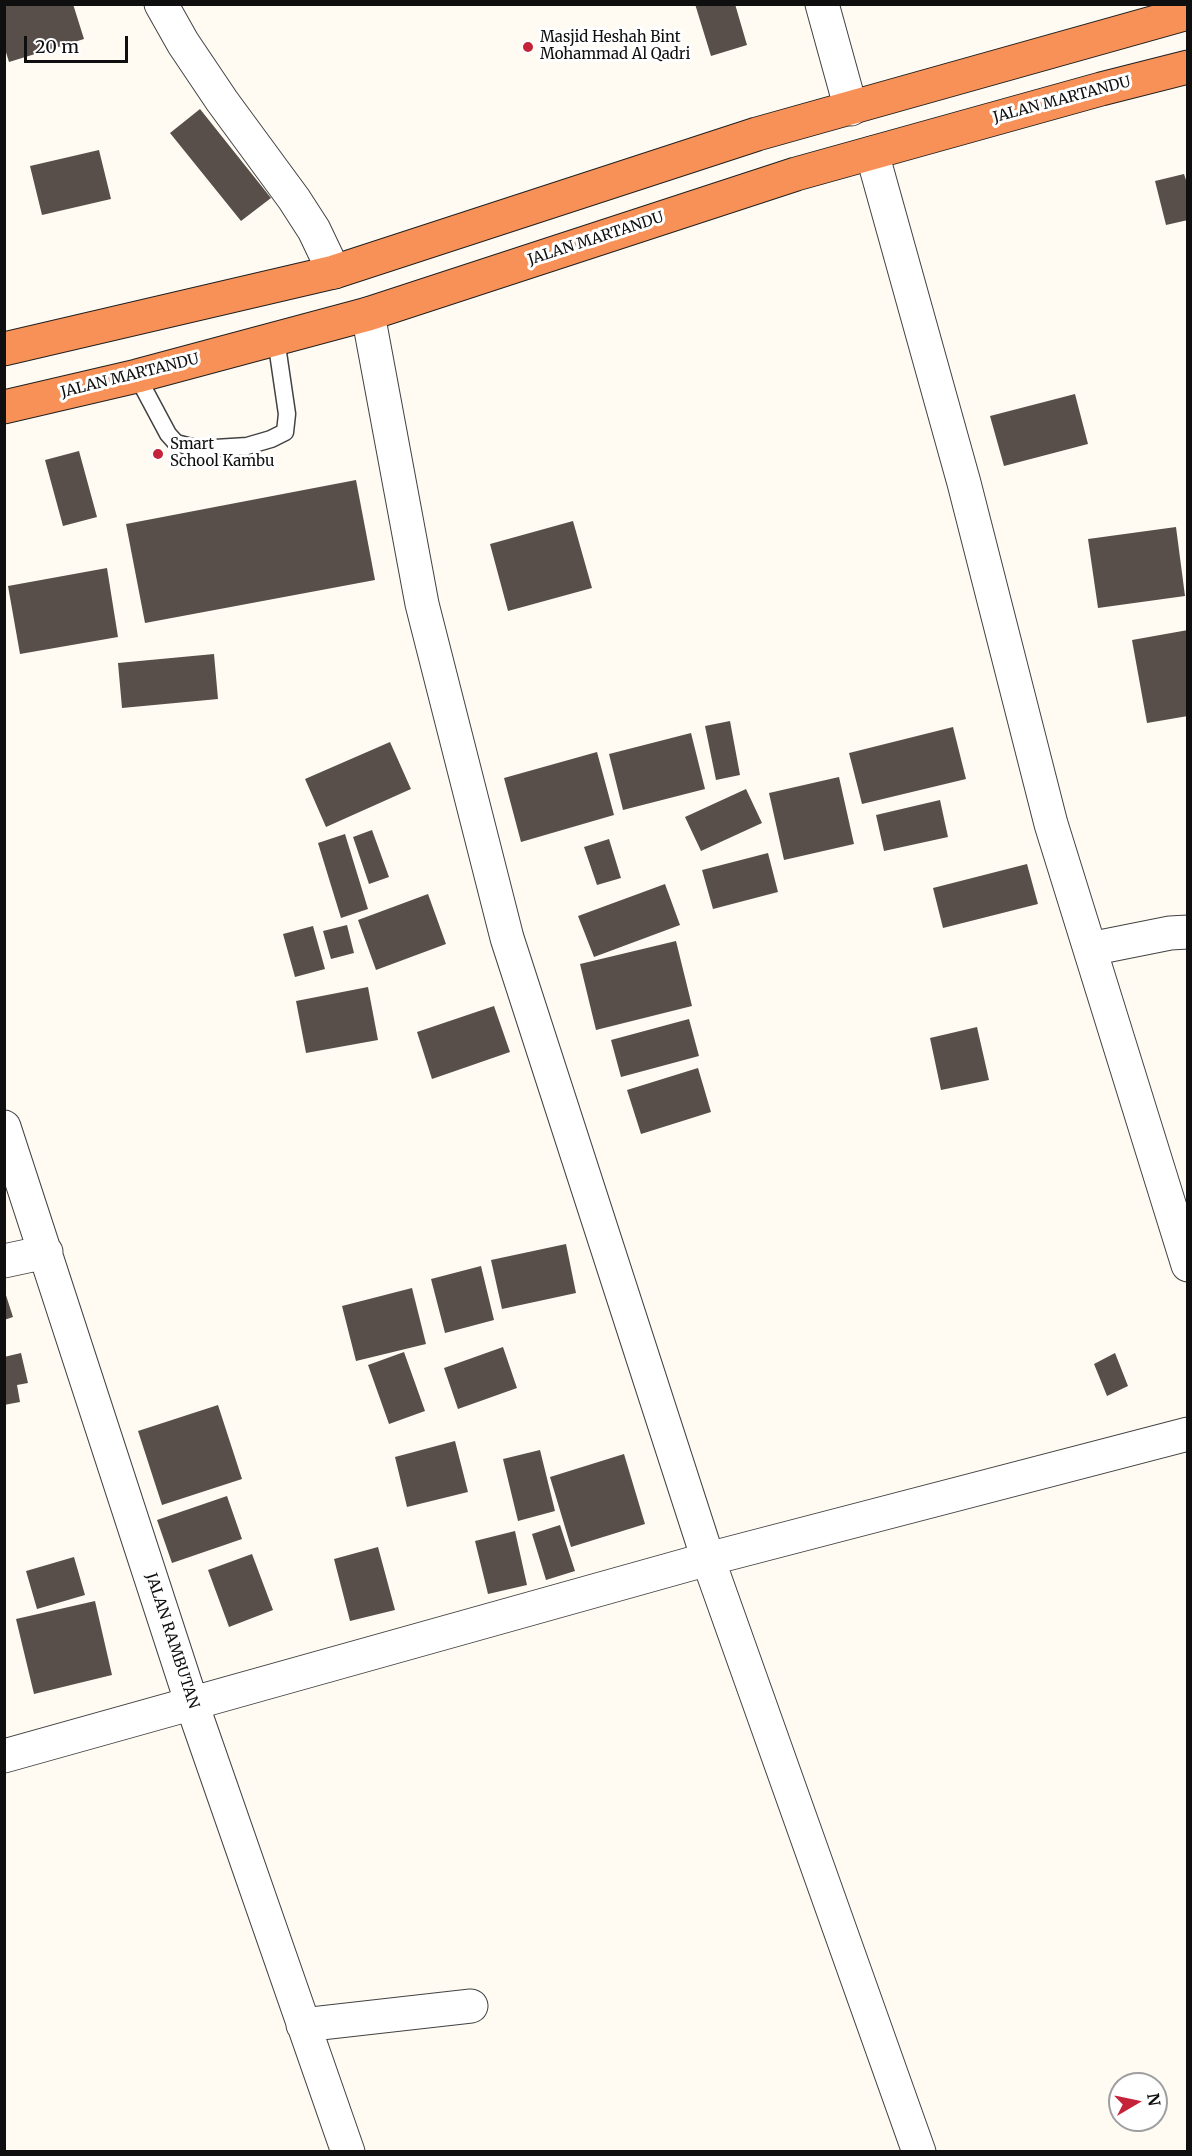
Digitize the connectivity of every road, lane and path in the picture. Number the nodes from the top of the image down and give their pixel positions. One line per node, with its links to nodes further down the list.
1 (161, 4): 9 (street)
2 (822, 4): 7 (street)
3 (1188, 13): 4 (highway)
4 (1088, 42): 6 (highway); 7 (highway)
5 (1188, 67): 6 (highway, JALAN MARTANDU)
6 (1101, 89): 8 (highway, JALAN MARTANDU)
7 (851, 109): 9 (highway)
8 (872, 153): 10 (highway, JALAN MARTANDU); 16 (street)
9 (334, 272): 12 (highway)
10 (368, 314): 11 (highway, JALAN MARTANDU); 22 (street)
11 (276, 339): 13 (highway, JALAN MARTANDU); 13 (lane)
12 (4, 349)
13 (137, 376): 14 (highway, JALAN MARTANDU)
14 (4, 407)
15 (1188, 933): 16 (street)
16 (1090, 949): 20 (street)
17 (4, 1127): 18 (street, JALAN RAMBUTAN)
18 (46, 1252): 19 (street); 23 (street, JALAN RAMBUTAN)
19 (4, 1261)
20 (1188, 1265)
21 (1188, 1434): 22 (street)
22 (708, 1559): 23 (street); 28 (street)
23 (192, 1704): 24 (street); 26 (street, JALAN RAMBUTAN)
24 (4, 1756)
25 (471, 2006): 26 (street)
26 (303, 2025): 27 (street, JALAN RAMBUTAN)
27 (348, 2151)
28 (919, 2151)

